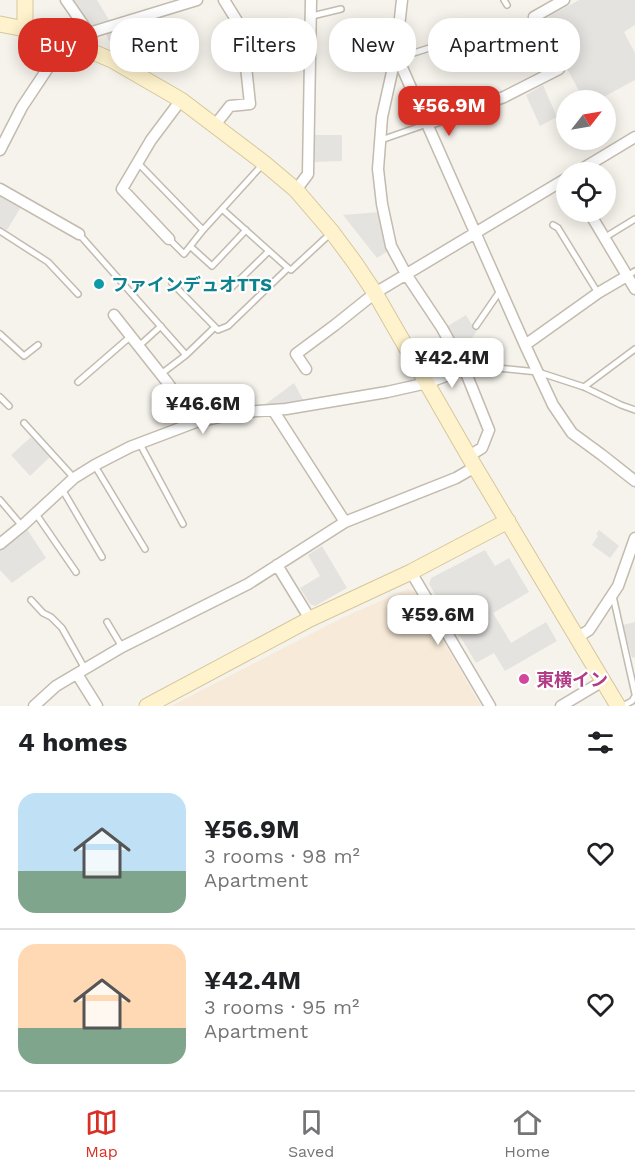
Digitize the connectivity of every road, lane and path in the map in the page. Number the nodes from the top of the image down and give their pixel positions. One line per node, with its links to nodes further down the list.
1 (25, 0): 10 (street)
2 (66, 0): 11 (street)
3 (197, 0): 15 (street)
4 (224, 0): 22 (street)
5 (311, 0): 9 (street)
6 (402, 0): 12 (street)
7 (564, 0): 21 (street)
8 (341, 9): 9 (lane)
9 (312, 16): 31 (street)
10 (26, 18)
11 (79, 18)
12 (400, 18)
13 (0, 24): 14 (street)
14 (18, 27)
15 (98, 30)
16 (98, 54): 20 (street)
17 (50, 72): 25 (street)
18 (393, 72): 24 (street)
19 (404, 72): 21 (street)
20 (181, 99): 22 (street); 27 (street)
21 (428, 124): 24 (lane); 40 (street)
22 (215, 125): 28 (street)
23 (635, 137): 26 (street)
24 (381, 140): 47 (street)
25 (0, 150)
26 (594, 162)
27 (138, 163): 36 (lane); 43 (street)
28 (264, 163): 31 (street); 32 (lane)
29 (556, 185): 40 (street)
30 (0, 189): 41 (street)
31 (296, 190): 39 (street)
32 (222, 209): 36 (lane); 37 (lane)
33 (635, 219): 42 (lane)
34 (595, 222): 42 (street)
35 (553, 225): 54 (lane)
36 (203, 230): 44 (lane)
37 (246, 230): 44 (lane); 45 (lane)
38 (0, 231): 55 (lane)
39 (332, 232): 46 (lane); 53 (street)
40 (476, 233): 47 (street); 51 (street)
41 (79, 234): 58 (lane)
42 (604, 238): 48 (street)
43 (169, 239): 44 (lane)
44 (191, 247)
45 (269, 251): 46 (lane); 50 (lane)
46 (288, 268): 59 (lane)
47 (406, 274): 53 (street); 67 (street)
48 (631, 274): 52 (street); 54 (street)
49 (172, 284): 59 (lane)
50 (232, 287)
51 (501, 289): 57 (lane); 63 (street)
52 (635, 289)
53 (375, 293): 68 (street); 72 (street)
54 (598, 293): 63 (street)
55 (78, 294)
56 (114, 315): 61 (street)
57 (477, 326)
58 (161, 327): 64 (lane); 66 (lane)
59 (215, 327): 66 (lane)
60 (0, 334): 62 (lane)
61 (131, 336): 64 (street); 71 (lane)
62 (38, 345)
63 (525, 345): 69 (street)
64 (139, 346): 70 (street)
65 (635, 349): 73 (lane)
66 (186, 355): 70 (lane)
67 (464, 368): 69 (lane); 72 (street); 81 (street)
68 (306, 369)
69 (538, 372): 73 (lane); 84 (street)
70 (161, 374): 78 (street)
71 (78, 382)
72 (427, 383): 76 (street); 81 (street)
73 (584, 387): 77 (lane)
74 (0, 397): 75 (lane)
75 (9, 406)
76 (273, 410): 78 (street); 89 (street)
77 (635, 410)
78 (196, 422): 80 (street)
79 (24, 423): 83 (lane)
80 (140, 443): 82 (street); 90 (lane)
81 (472, 461): 88 (street); 89 (street)
82 (95, 465): 83 (street); 94 (lane)
83 (74, 478): 85 (street)
84 (635, 482)
85 (62, 489): 87 (street); 95 (lane)
86 (0, 500): 91 (lane)
87 (36, 514): 91 (street); 97 (lane)
88 (508, 521): 98 (street); 103 (street)
89 (345, 522): 96 (street)
90 (183, 524)
91 (22, 526): 92 (street)
92 (0, 544)
93 (634, 544): 99 (street)
94 (145, 549)
95 (102, 556)
96 (277, 565): 101 (street); 104 (street)
97 (76, 572)
98 (411, 572): 101 (street); 111 (street)
99 (612, 594): 103 (street); 107 (lane)
100 (31, 600): 105 (lane)
101 (310, 620): 110 (street)
102 (107, 622): 104 (lane)
103 (578, 637): 106 (street)
104 (122, 646): 105 (street)
105 (81, 672): 108 (street); 109 (street)
106 (603, 681): 112 (street); 113 (street)
107 (635, 695): 114 (lane)
108 (34, 706)
109 (97, 706)
110 (147, 706)
111 (490, 706)
112 (561, 706)
113 (618, 706)
114 (623, 706)

